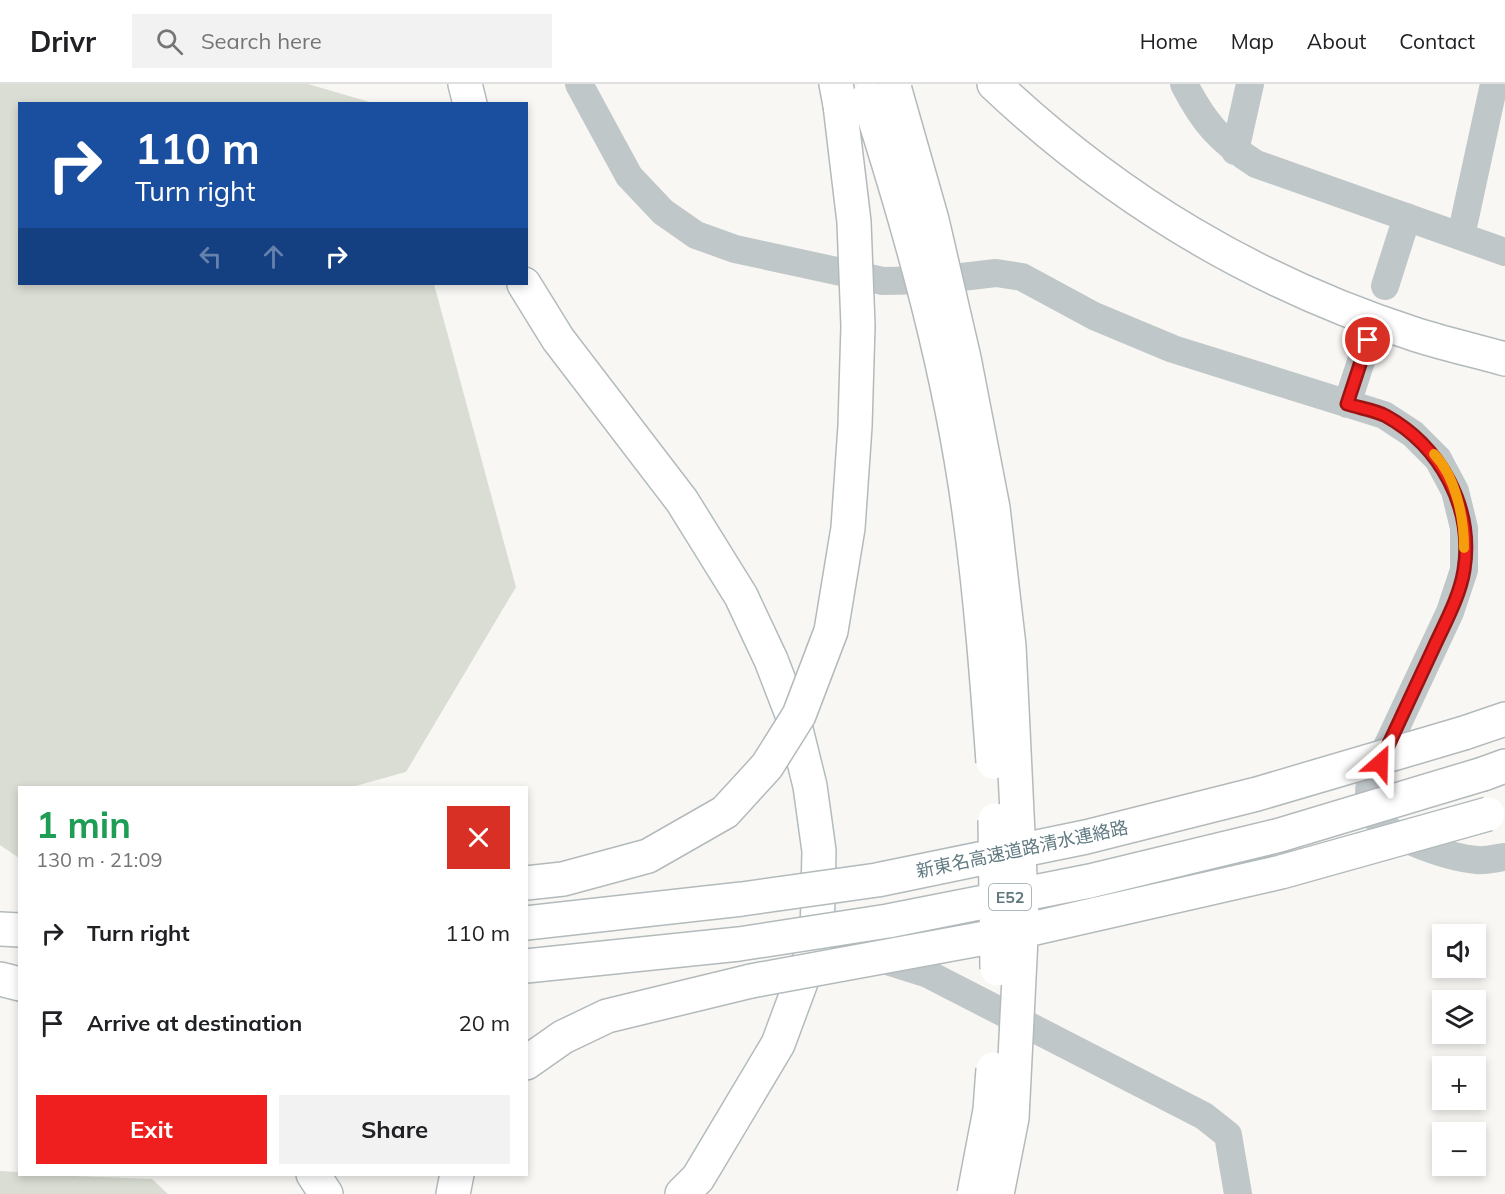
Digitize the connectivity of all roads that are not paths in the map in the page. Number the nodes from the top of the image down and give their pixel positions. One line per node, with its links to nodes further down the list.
1 (465, 84): 8 (main road)
2 (579, 84): 17 (street)
3 (994, 84): 16 (main road)
4 (1185, 84): 9 (street)
5 (1250, 84): 9 (street)
6 (1494, 84): 11 (street)
7 (866, 91): 22 (main road, bridge); 39 (main road, bridge); 40 (main road, bridge)
8 (470, 102)
9 (1235, 151): 10 (street)
10 (1407, 218): 11 (street); 14 (street)
11 (1461, 236): 12 (street)
12 (1505, 252)
13 (525, 285): 28 (main road)
14 (1385, 286)
15 (1368, 340): 17 (street)
16 (1505, 359)
17 (1347, 404): 21 (street)
18 (1505, 719): 23 (main road, 新東名高速道路清水連絡路 / E52, bridge)
19 (1494, 770): 29 (main road, E52, bridge)
20 (1497, 812): 33 (main road, bridge)
21 (1505, 857)
22 (528, 883)
23 (528, 923)
24 (0, 924): 25 (main road)
25 (18, 924)
26 (0, 929): 27 (main road)
27 (18, 930)
28 (817, 939): 38 (main road); 41 (street)
29 (528, 966)
30 (0, 978): 31 (main road); 32 (main road)
31 (18, 979)
32 (18, 983)
33 (528, 1062)
34 (314, 1176): 36 (main road)
35 (457, 1176): 37 (main road)
36 (326, 1194)
37 (453, 1194)
38 (682, 1194)
39 (974, 1194)
40 (997, 1194)
41 (1238, 1194)

